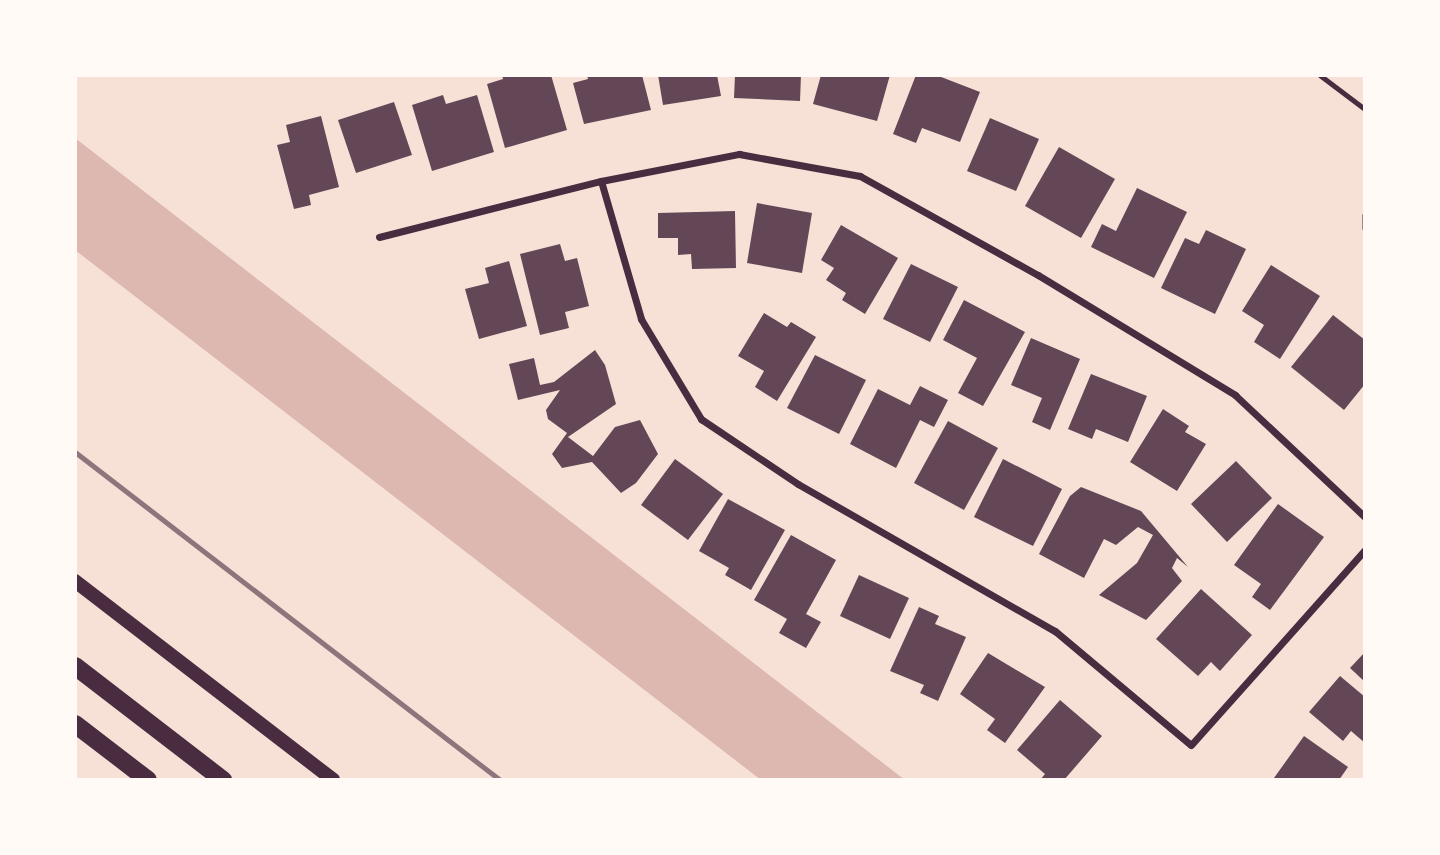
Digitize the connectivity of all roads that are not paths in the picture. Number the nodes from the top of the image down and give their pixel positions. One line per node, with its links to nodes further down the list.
1 (1320, 75): 2 (lane)
2 (1365, 109)
3 (601, 181): 6 (street); 7 (street); 8 (street)
4 (1365, 215): 5 (lane)
5 (1365, 228)
6 (379, 237)
7 (1365, 517)
8 (1365, 550)
9 (75, 581): 14 (main road)
10 (75, 666): 13 (highway)
11 (75, 724): 12 (highway)
12 (148, 780)
13 (223, 780)
14 (333, 780)

